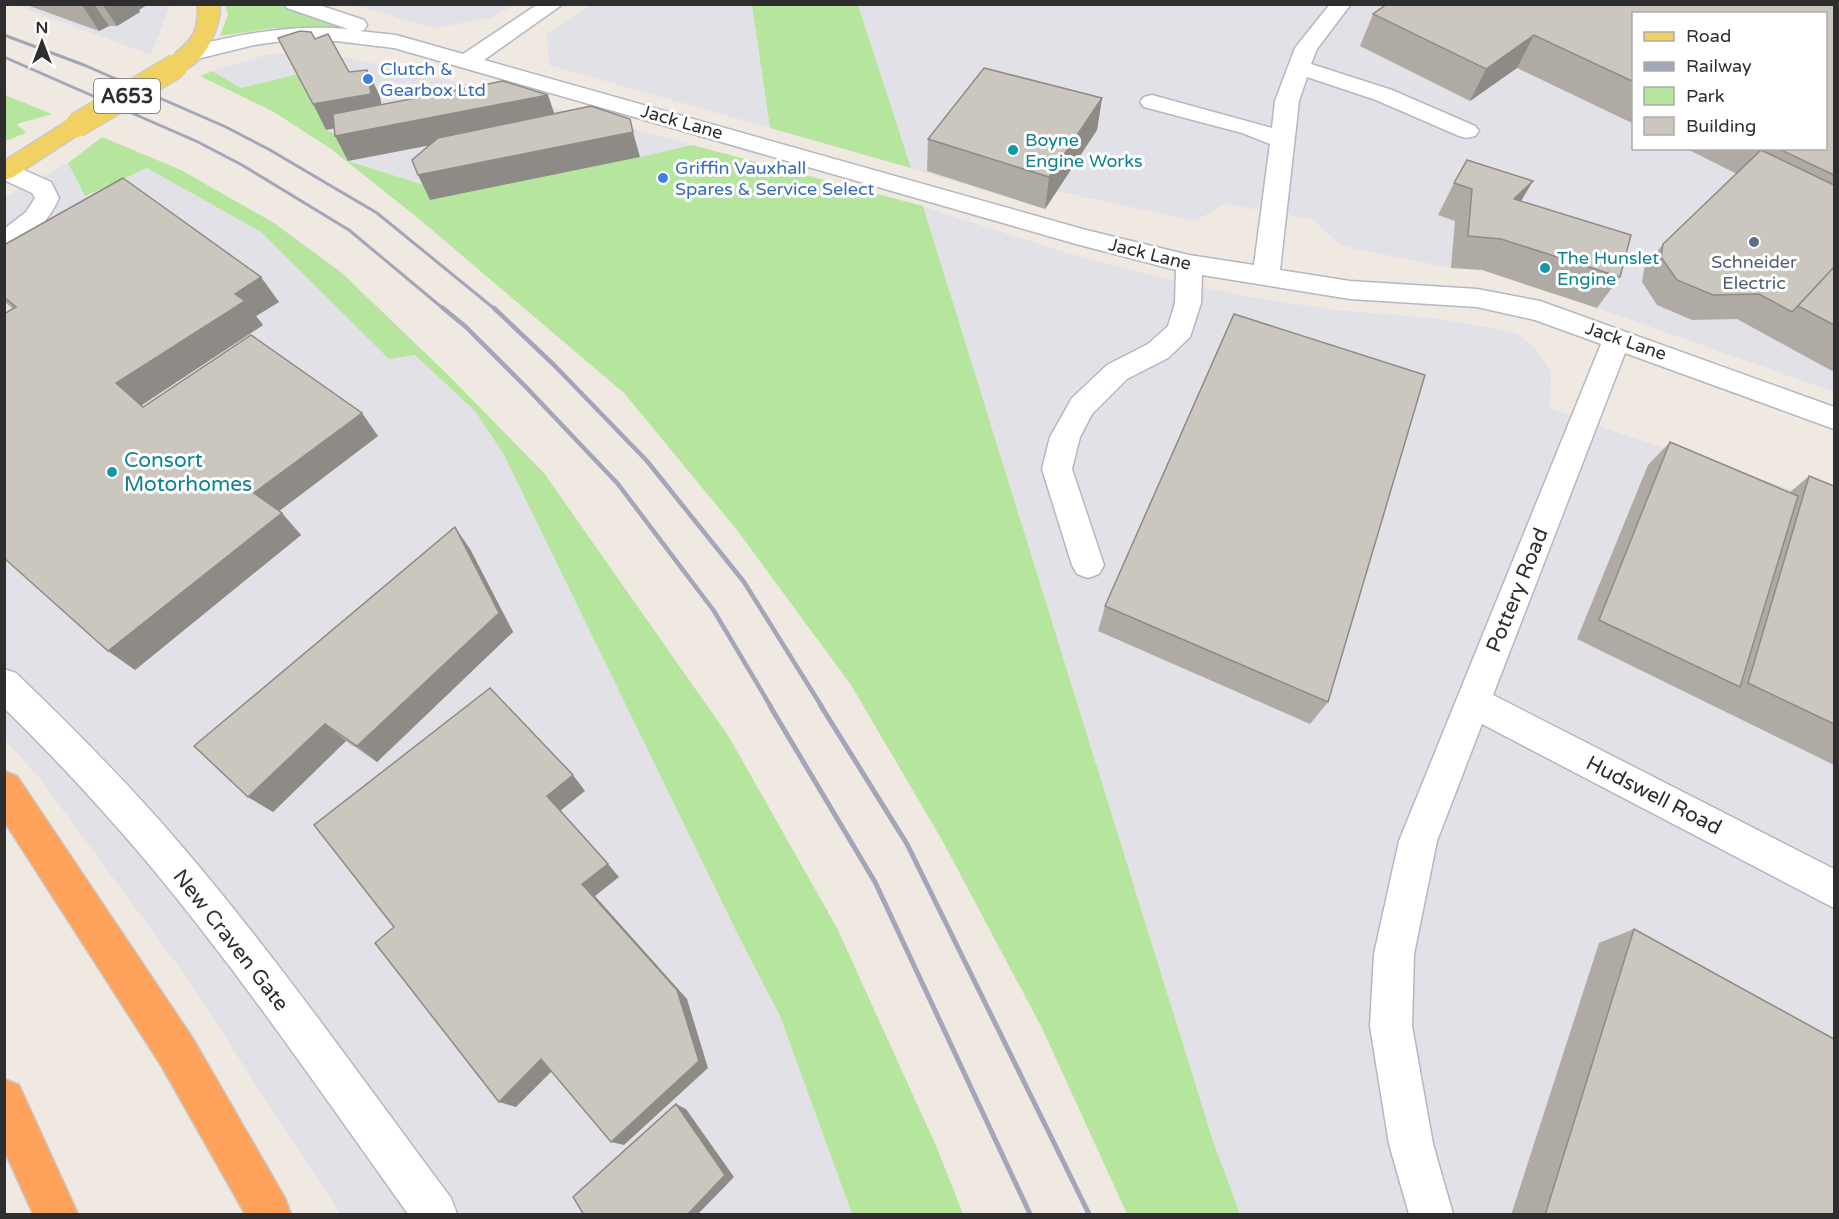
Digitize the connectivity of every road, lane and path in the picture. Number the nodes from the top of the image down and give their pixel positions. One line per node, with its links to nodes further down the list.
1 (209, 4): 6 (main road, A653)
2 (294, 4): 5 (street)
3 (553, 4): 7 (street)
4 (1341, 4): 8 (street)
5 (396, 42): 6 (street); 7 (street, Jack Lane)
6 (185, 59): 12 (main road, A653, bridge)
7 (468, 61): 14 (street, Jack Lane)
8 (1299, 67): 10 (street); 11 (street)
9 (1152, 102): 11 (street)
10 (1467, 131)
11 (1281, 140): 15 (street)
12 (5, 166): 13 (street)
13 (4, 241)
14 (1189, 264): 15 (street, Jack Lane); 18 (street)
15 (1266, 277): 16 (street, Jack Lane)
16 (1617, 338): 17 (street, Jack Lane); 20 (street, Pottery Road)
17 (1834, 418)
18 (1088, 565)
19 (4, 684): 26 (street, New Craven Gate)
20 (1473, 702): 22 (street, Hudswell Road); 27 (street, Pottery Road)
21 (4, 788): 25 (highway)
22 (1834, 889)
23 (4, 1100): 24 (highway)
24 (56, 1215)
25 (269, 1215)
26 (435, 1215)
27 (1431, 1215)

